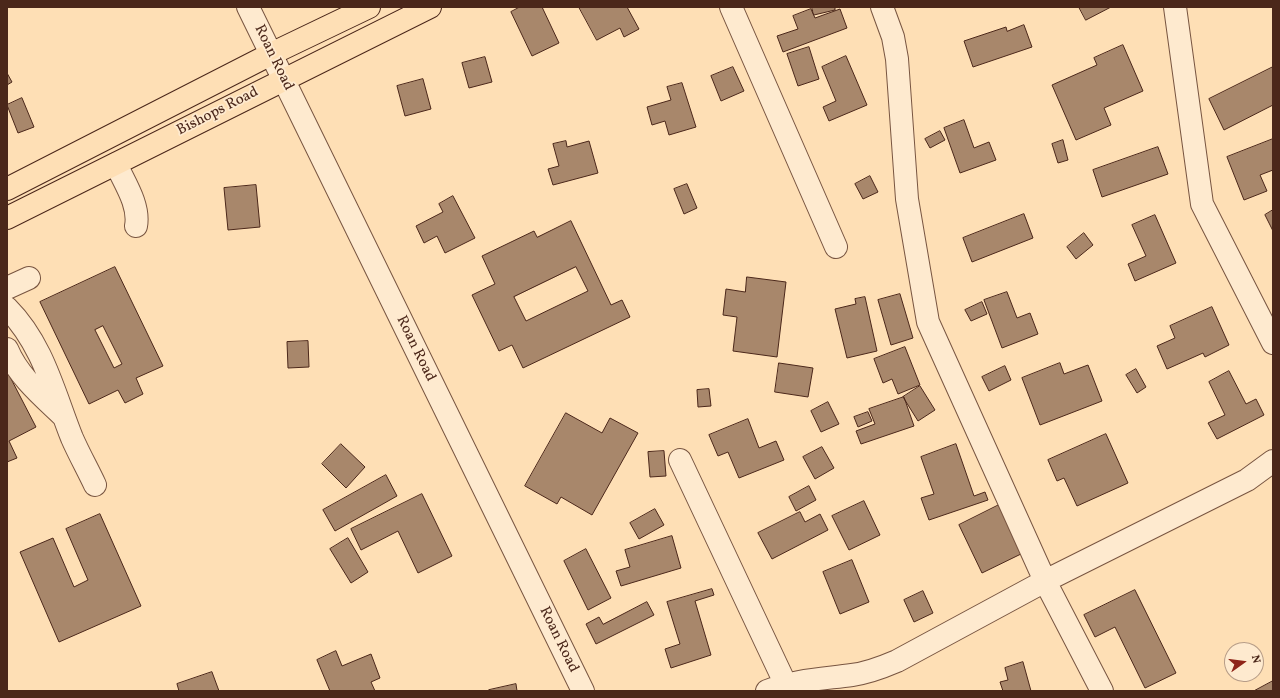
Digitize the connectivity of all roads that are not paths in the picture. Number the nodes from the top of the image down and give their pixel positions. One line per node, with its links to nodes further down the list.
1 (248, 7): 7 (street, Roan Road)
2 (369, 7): 7 (main road, Bishops Road)
3 (430, 7): 8 (main road, Bishops Road)
4 (732, 7): 13 (street)
5 (882, 7): 23 (street)
6 (1175, 7): 17 (street)
7 (271, 54): 8 (street, Roan Road); 10 (main road, Bishops Road)
8 (283, 79): 9 (main road, Bishops Road); 25 (street, Roan Road)
9 (116, 164): 11 (main road, Bishops Road); 12 (street)
10 (7, 189)
11 (7, 218)
12 (136, 226)
13 (836, 247)
14 (29, 278): 15 (street)
15 (7, 288)
16 (7, 308): 19 (street)
17 (1273, 344)
18 (7, 349): 19 (street)
19 (66, 420): 22 (street)
20 (680, 460): 24 (street)
21 (1273, 461): 23 (street)
22 (95, 485)
23 (1045, 581): 24 (street); 26 (street)
24 (776, 687)
25 (583, 691)
26 (1102, 691)

